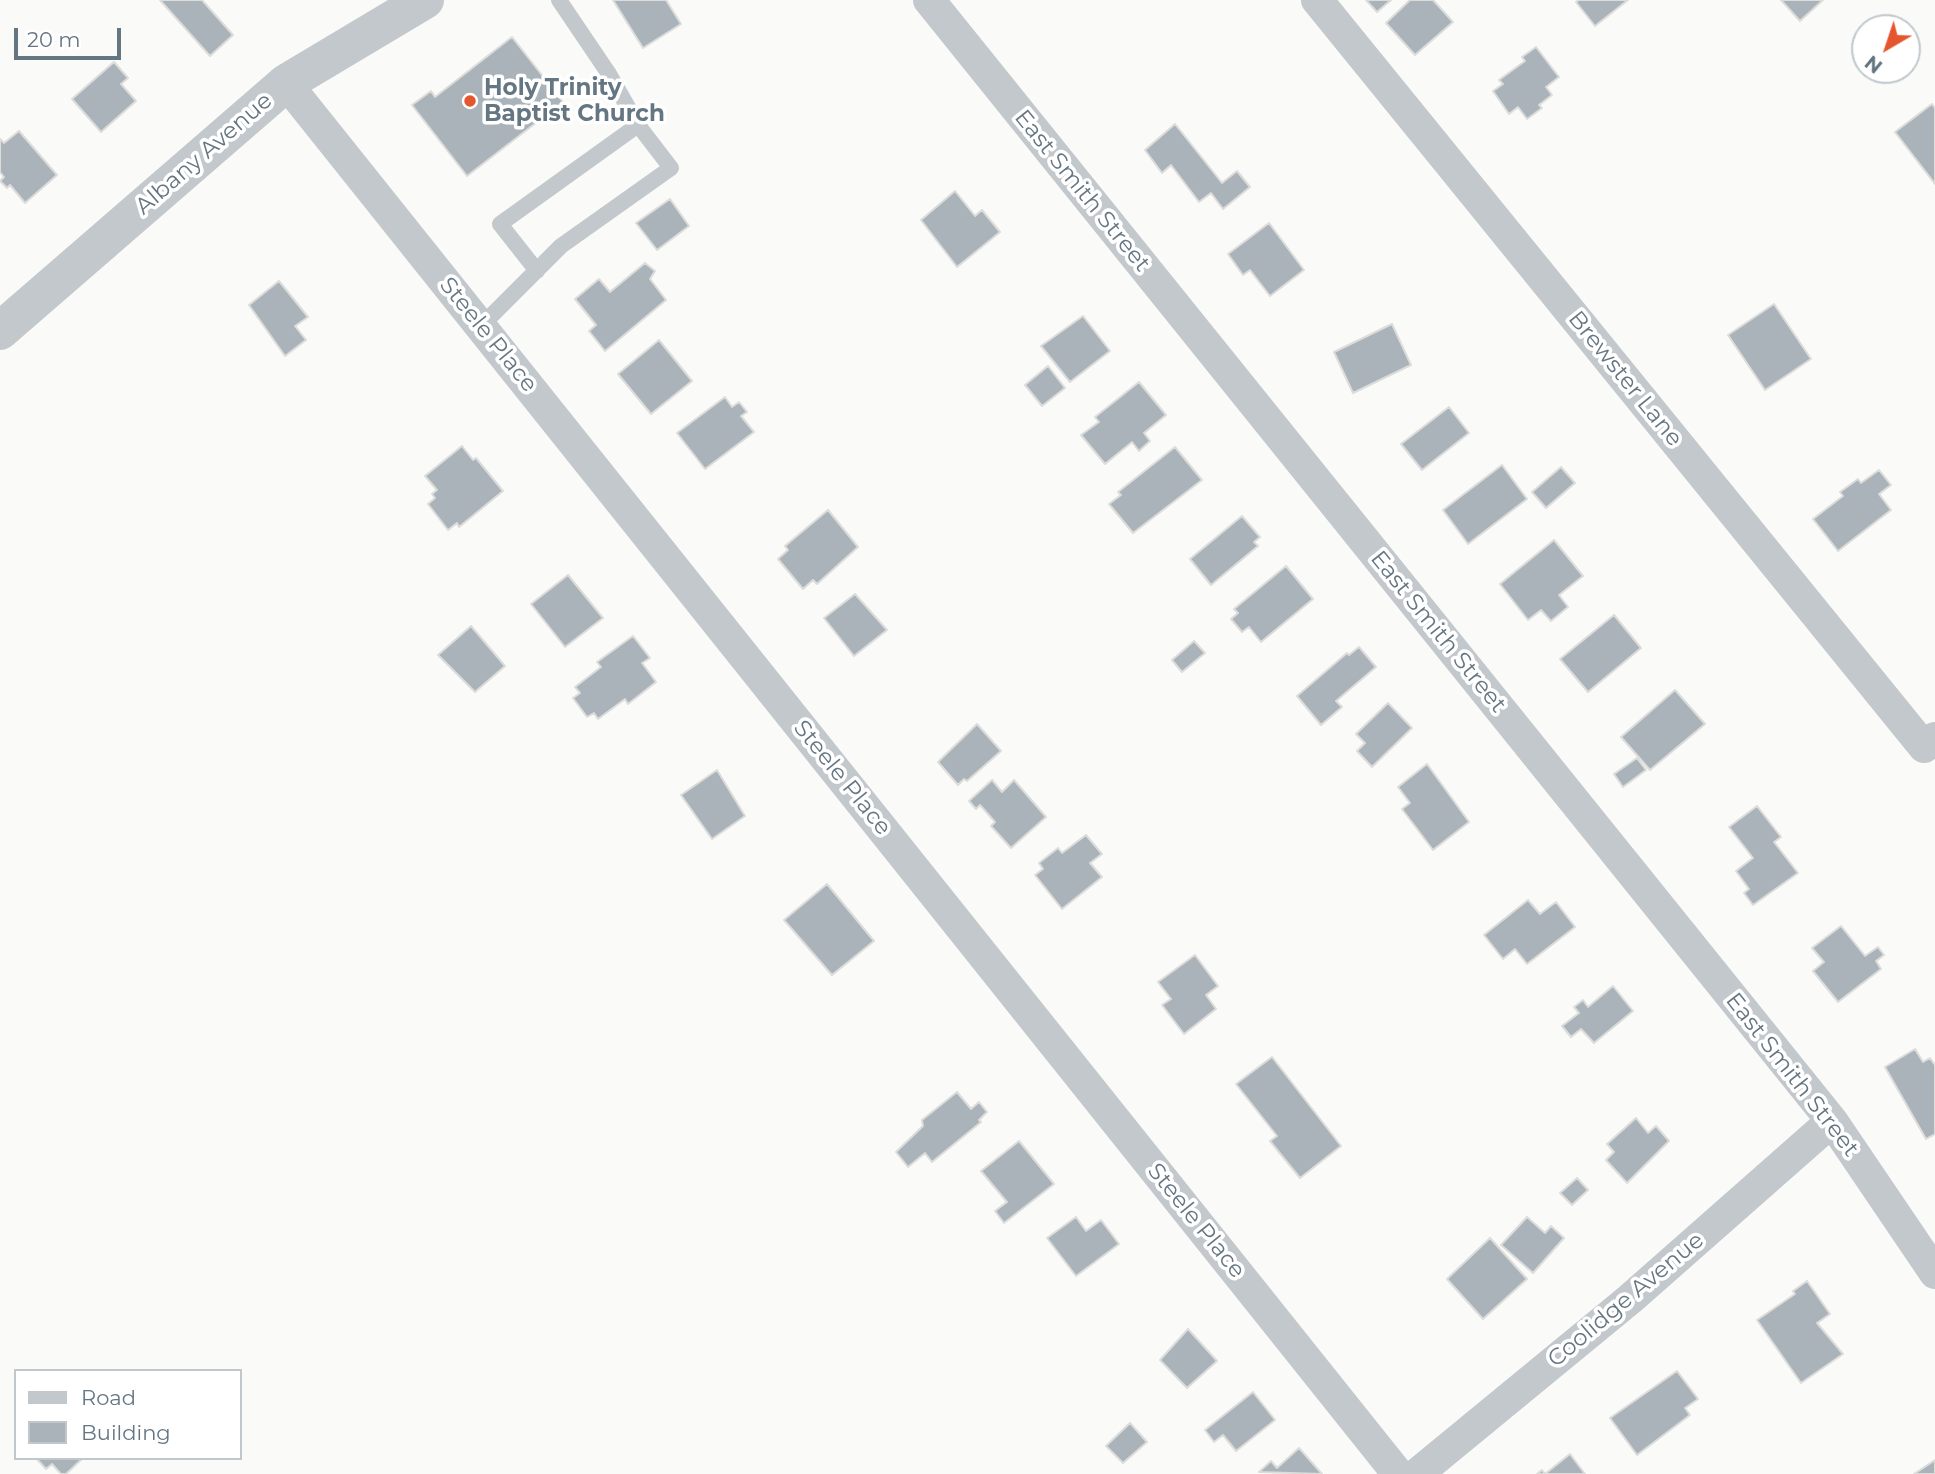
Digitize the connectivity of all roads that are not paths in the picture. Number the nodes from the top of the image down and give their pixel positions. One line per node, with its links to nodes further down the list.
1 (425, 0): 5 (street, Albany Avenue)
2 (559, 0): 6 (lane)
3 (929, 0): 11 (street, East Smith Street)
4 (1317, 0): 10 (street, Brewster Lane)
5 (286, 83): 8 (street, Steele Place); 9 (street, Albany Avenue)
6 (638, 125): 7 (lane); 7 (lane)
7 (537, 271): 8 (lane)
8 (481, 326): 13 (street, Steele Place)
9 (0, 331)
10 (1935, 738)
11 (1832, 1121): 12 (street, East Smith Street); 14 (street, Coolidge Avenue)
12 (1935, 1273)
13 (1398, 1474)
14 (1417, 1474)

